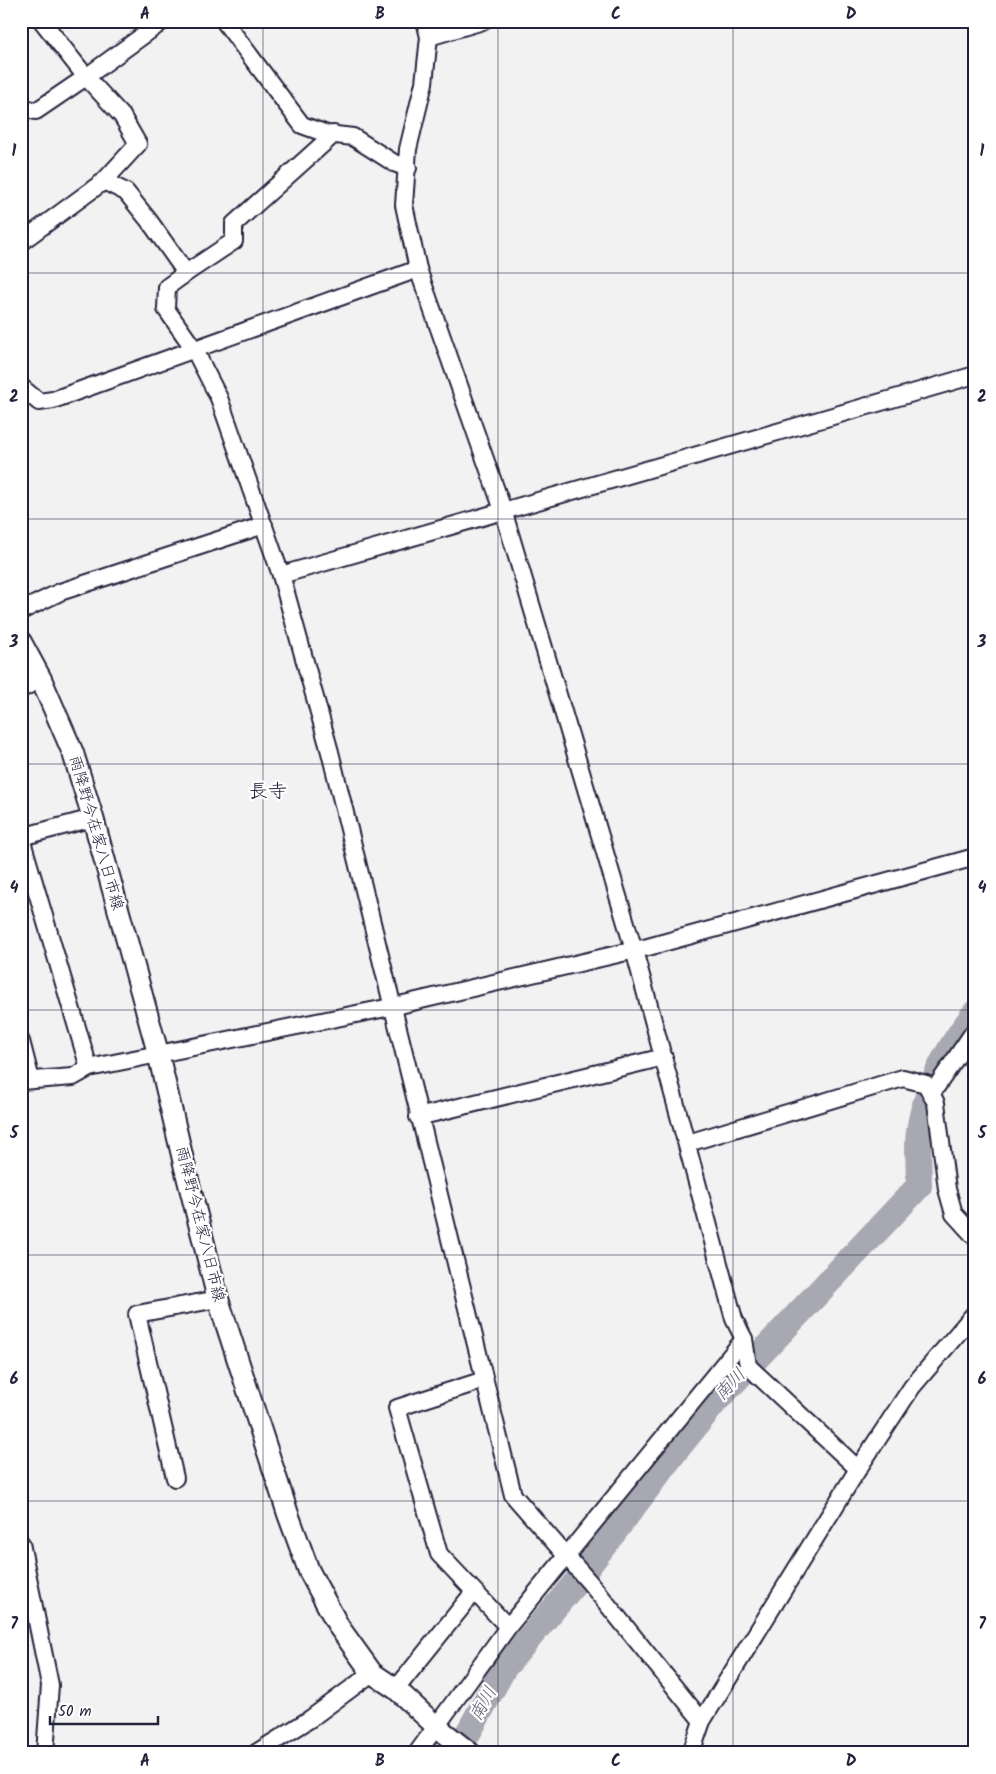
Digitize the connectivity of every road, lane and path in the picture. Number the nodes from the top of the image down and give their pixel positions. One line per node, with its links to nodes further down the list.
1 (42, 21): 6 (street)
2 (224, 21): 8 (street)
3 (483, 21): 5 (street)
4 (155, 23): 6 (street)
5 (427, 29): 9 (street)
6 (86, 77): 7 (street); 10 (street)
7 (21, 107)
8 (334, 134): 9 (street); 13 (street)
9 (408, 168): 12 (street)
10 (104, 180): 11 (street); 13 (street)
11 (21, 242)
12 (418, 269): 14 (street); 17 (street)
13 (186, 273): 14 (street)
14 (194, 349): 16 (street); 18 (street)
15 (975, 375): 17 (street)
16 (21, 387)
17 (503, 510): 19 (street); 27 (street)
18 (264, 525): 19 (street); 20 (street)
19 (282, 575): 28 (street)
20 (21, 611)
21 (21, 642): 22 (main road, 雨降野今在家八日市線)
22 (41, 679): 23 (street); 24 (main road, 雨降野今在家八日市線)
23 (21, 689)
24 (93, 818): 25 (street); 31 (main road, 雨降野今在家八日市線)
25 (21, 838): 33 (street)
26 (975, 857): 27 (street)
27 (634, 950): 28 (street); 32 (street)
28 (391, 1007): 31 (street); 36 (street)
29 (975, 1030): 35 (street)
30 (21, 1041): 34 (street)
31 (158, 1053): 33 (street); 39 (main road, 雨降野今在家八日市線)
32 (664, 1057): 36 (street); 37 (street)
33 (89, 1068): 34 (street)
34 (26, 1080)
35 (932, 1093): 37 (street); 38 (street)
36 (418, 1117): 42 (street)
37 (688, 1143): 41 (street)
38 (975, 1237)
39 (218, 1299): 44 (street); 49 (main road, 雨降野今在家八日市線)
40 (975, 1313): 43 (street)
41 (744, 1339): 43 (street); 46 (street)
42 (484, 1380): 46 (street); 47 (street)
43 (858, 1469): 51 (street)
44 (175, 1478)
45 (21, 1543): 53 (street)
46 (567, 1556): 48 (street); 51 (street)
47 (474, 1592): 48 (street); 50 (street)
48 (508, 1628): 52 (street)
49 (372, 1673): 50 (main road, 雨降野今在家八日市線); 54 (street)
50 (396, 1689): 52 (main road, 雨降野今在家八日市線)
51 (702, 1721): 57 (street)
52 (436, 1727): 55 (street); 56 (main road, 雨降野今在家八日市線)
53 (45, 1753)
54 (256, 1753)
55 (417, 1753)
56 (470, 1753)
57 (691, 1753)

